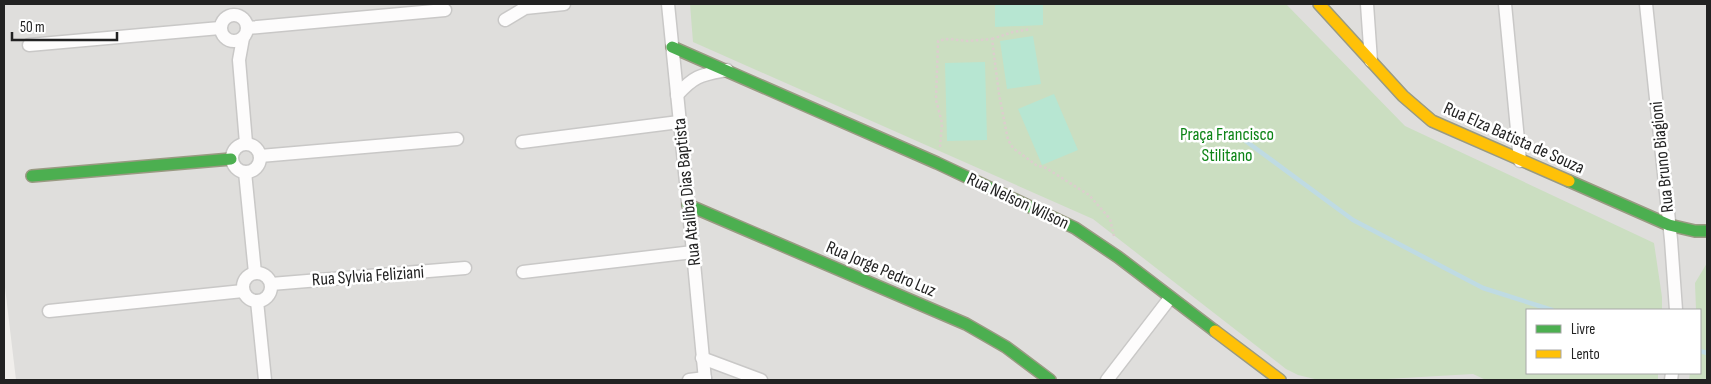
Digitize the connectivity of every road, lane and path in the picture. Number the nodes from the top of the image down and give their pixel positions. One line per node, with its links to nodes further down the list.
1 (228, 4): 11 (street)
2 (564, 4): 10 (street)
3 (668, 4): 17 (street, Rua Ataliba Dias Baptista)
4 (1319, 4): 19 (street, Rua Elza Batista de Souza)
5 (1367, 4): 19 (street)
6 (1505, 4): 28 (street)
7 (1646, 4): 33 (street, Rua Bruno Biagioni)
8 (237, 10): 11 (street); 13 (street)
9 (445, 10): 13 (street)
10 (505, 20)
11 (222, 24): 15 (street); 16 (street)
12 (1031, 29): 14 (path)
13 (245, 33): 15 (street); 18 (street)
14 (992, 38): 29 (path); 36 (path)
15 (229, 40): 18 (street)
16 (29, 45)
17 (672, 47): 20 (street, Rua Nelson Wilson); 21 (street, Rua Ataliba Dias Baptista)
18 (239, 60): 25 (street)
19 (1371, 60): 28 (street, Rua Elza Batista de Souza)
20 (727, 70): 21 (street); 29 (street, Rua Nelson Wilson)
21 (677, 95): 22 (street, Rua Ataliba Dias Baptista)
22 (679, 122): 24 (street); 32 (street, Rua Ataliba Dias Baptista)
23 (457, 139): 26 (street)
24 (522, 142)
25 (246, 143): 26 (street); 27 (street)
26 (260, 156): 30 (street)
27 (231, 159): 30 (street); 31 (street)
28 (1520, 161): 33 (street, Rua Elza Batista de Souza)
29 (937, 163): 36 (street, Rua Nelson Wilson)
30 (245, 172): 39 (street)
31 (32, 176)
32 (688, 206): 35 (street, Rua Ataliba Dias Baptista); 51 (street, Rua Jorge Pedro Luz)
33 (1669, 225): 34 (street, Rua Elza Batista de Souza); 44 (street, Rua Bruno Biagioni)
34 (1707, 231)
35 (694, 252): 38 (street); 46 (street, Rua Ataliba Dias Baptista)
36 (1118, 257): 42 (street, Rua Nelson Wilson)
37 (465, 268): 40 (street, Rua Sylvia Feliziani)
38 (523, 272)
39 (255, 273): 40 (street); 41 (street)
40 (271, 284): 43 (street)
41 (243, 291): 43 (street); 45 (street)
42 (1170, 298): 52 (street); 53 (street, Rua Nelson Wilson)
43 (257, 301): 48 (street)
44 (1676, 309)
45 (49, 311)
46 (702, 358): 47 (street, Rua Ataliba Dias Baptista); 50 (street)
47 (705, 379): 49 (street)
48 (265, 380)
49 (689, 380)
50 (761, 380)
51 (1050, 380)
52 (1107, 380)
53 (1280, 380)

